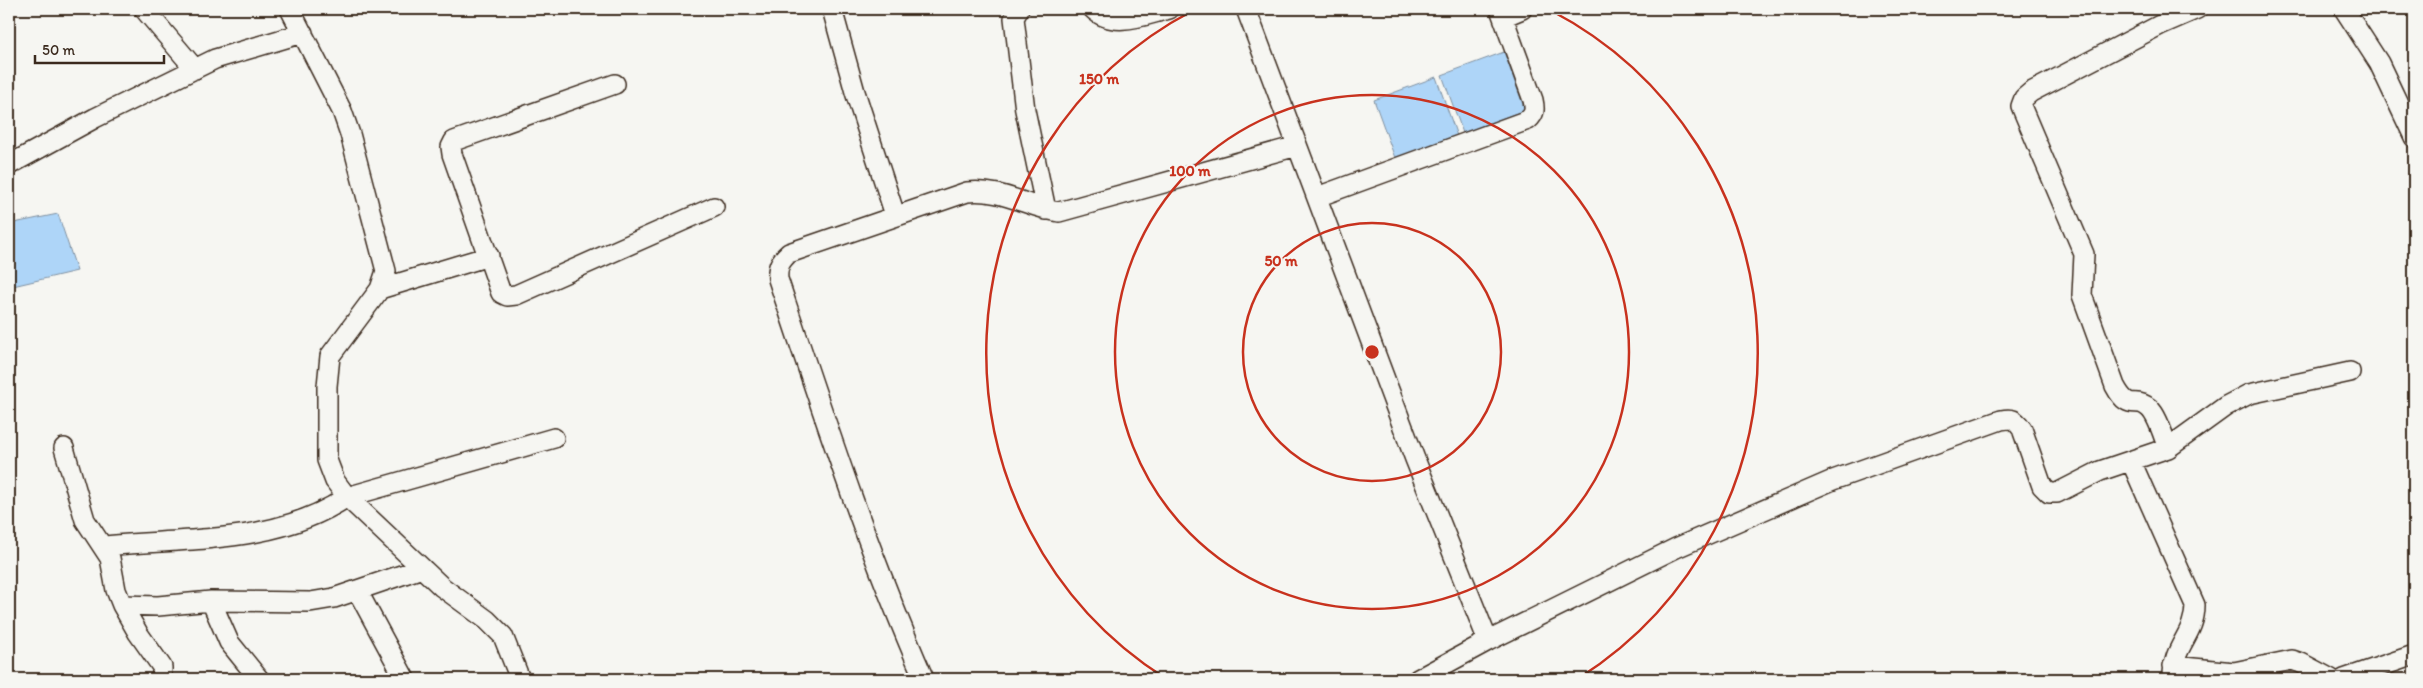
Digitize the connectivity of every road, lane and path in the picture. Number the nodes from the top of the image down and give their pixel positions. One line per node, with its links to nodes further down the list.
1 (144, 9): 13 (street)
2 (290, 9): 12 (street)
3 (832, 9): 21 (street)
4 (1019, 9): 20 (street)
5 (1093, 9): 6 (street)
6 (1169, 9)
7 (1246, 9): 16 (street)
8 (1522, 9): 11 (street)
9 (2197, 9): 27 (street)
10 (2344, 9): 15 (street)
11 (1501, 13): 18 (street)
12 (303, 33): 13 (street); 23 (street)
13 (195, 69): 17 (street)
14 (615, 84): 22 (street)
15 (2414, 137)
16 (1297, 146): 18 (street); 20 (street)
17 (9, 165)
18 (1317, 197): 35 (street)
19 (714, 207): 22 (street)
20 (1046, 210): 21 (street)
21 (895, 215): 42 (street)
22 (489, 256): 23 (street)
23 (380, 289): 29 (street)
24 (2350, 372): 27 (street)
25 (554, 438): 29 (street)
26 (64, 448): 30 (street)
27 (2168, 448): 28 (street)
28 (2131, 461): 35 (street); 37 (street)
29 (347, 497): 30 (street); 31 (street)
30 (103, 546): 34 (street)
31 (422, 568): 32 (street); 41 (street)
32 (357, 590): 33 (street); 40 (street)
33 (211, 601): 34 (street); 39 (street)
34 (122, 606): 38 (street)
35 (1488, 641): 43 (street)
36 (2414, 655): 45 (street)
37 (2173, 673): 44 (street)
38 (162, 679)
39 (259, 679)
40 (405, 679)
41 (520, 679)
42 (924, 679)
43 (1418, 679)
44 (2331, 679)
45 (2344, 679)

